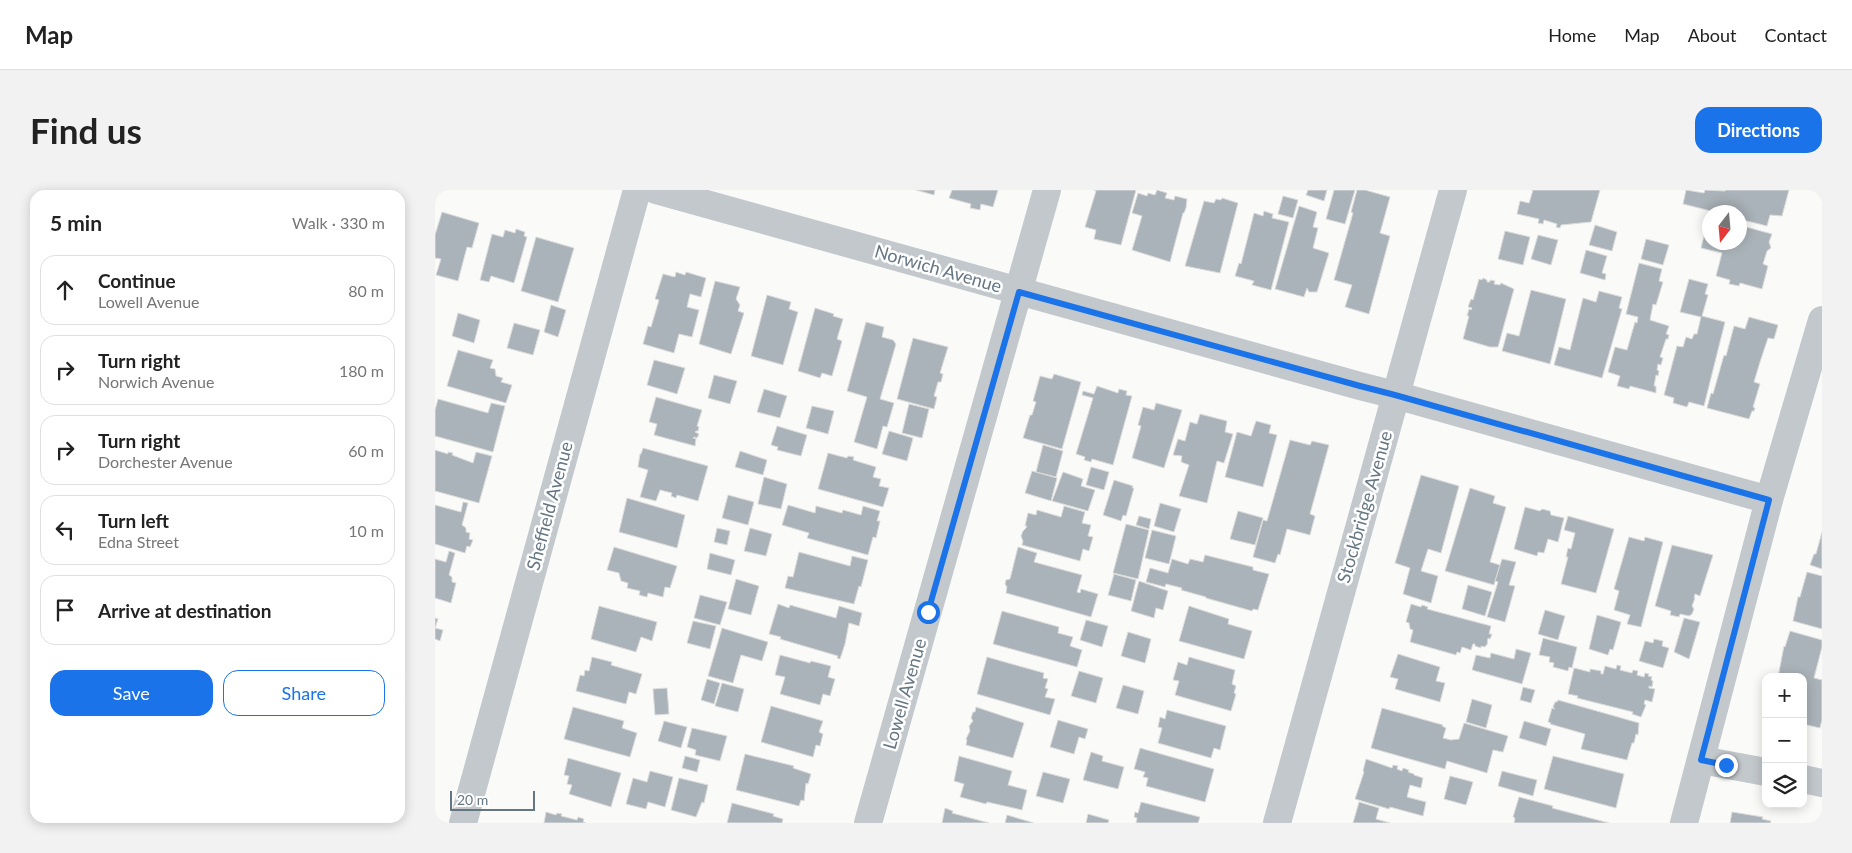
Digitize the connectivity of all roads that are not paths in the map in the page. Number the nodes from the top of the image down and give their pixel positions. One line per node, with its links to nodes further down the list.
1 (637, 190): 13 (street, Sheffield Avenue)
2 (656, 190): 5 (street, Norwich Avenue)
3 (1047, 190): 5 (street, Lowell Avenue)
4 (1453, 190): 7 (street, Stockbridge Avenue)
5 (1019, 292): 7 (street, Norwich Avenue); 14 (street, Lowell Avenue)
6 (1822, 320): 8 (street)
7 (1395, 395): 8 (street, Norwich Avenue); 15 (street, Stockbridge Avenue)
8 (1769, 500): 9 (street)
9 (1701, 760): 10 (street); 16 (street)
10 (1762, 771)
11 (1807, 780): 12 (street)
12 (1822, 783)
13 (463, 823)
14 (869, 823)
15 (1277, 823)
16 (1684, 823)

